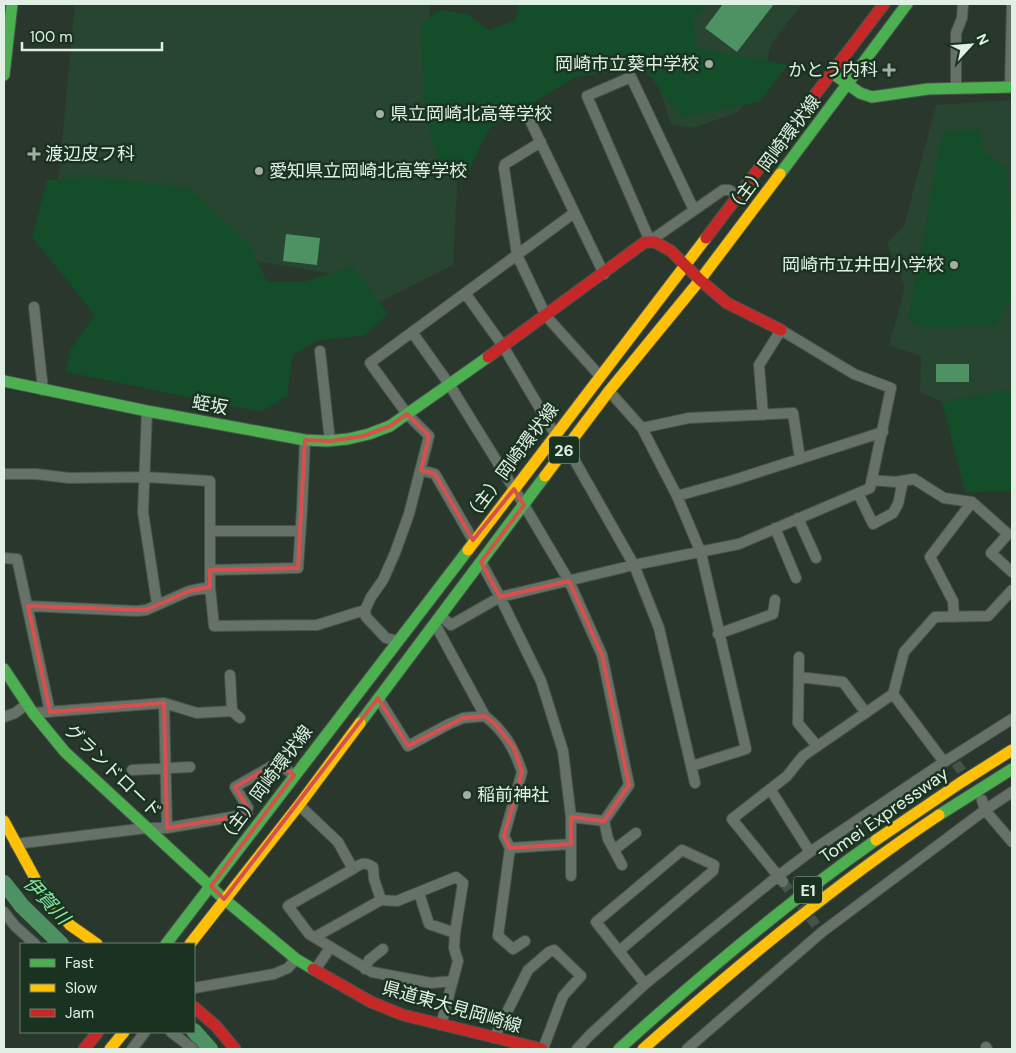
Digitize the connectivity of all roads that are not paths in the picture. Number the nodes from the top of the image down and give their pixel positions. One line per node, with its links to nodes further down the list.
1 (12, 4): 7 (main road)
2 (884, 4): 6 (main road, （主）岡崎環状線 / 26)
3 (907, 4): 8 (main road, （主）岡崎環状線 / 26)
4 (963, 4): 10 (street)
5 (1012, 4): 9 (street)
6 (832, 73): 8 (main road); 13 (main road, （主）岡崎環状線 / 26)
7 (4, 75)
8 (848, 84): 10 (main road); 20 (main road, （主）岡崎環状線 / 26)
9 (1011, 87): 10 (main road)
10 (956, 88)
11 (525, 110): 12 (street)
12 (541, 142): 15 (street); 17 (street)
13 (739, 196): 14 (street); 18 (main road, （主）岡崎環状線 / 26)
14 (694, 210): 16 (street); 16 (street)
15 (574, 213): 17 (street); 19 (street)
16 (650, 241): 18 (main road); 19 (main road, 蛭坂)
17 (518, 255): 21 (street); 23 (street)
18 (685, 264): 20 (main road); 28 (main road, （主）岡崎環状線 / 26)
19 (604, 274): 23 (main road, 蛭坂)
20 (700, 280): 24 (main road); 32 (main road, （主）岡崎環状線 / 26)
21 (465, 293): 25 (street); 26 (street)
22 (34, 307): 31 (street)
23 (546, 316): 26 (main road, 蛭坂); 28 (street)
24 (782, 330): 35 (street); 37 (street)
25 (412, 332): 30 (street); 34 (street)
26 (503, 346): 30 (main road, 蛭坂); 38 (street)
27 (320, 351): 40 (street)
28 (600, 376): 38 (main road, （主）岡崎環状線 / 26)
29 (4, 381): 31 (main road, 蛭坂)
30 (449, 384): 34 (main road, 蛭坂); 48 (street)
31 (43, 390): 33 (main road, 蛭坂)
32 (609, 392): 36 (street); 41 (main road, （主）岡崎環状線 / 26)
33 (147, 411): 39 (main road, 蛭坂); 45 (street)
34 (407, 414): 40 (main road, 蛭坂); 43 (street)
35 (763, 415): 36 (street); 42 (street)
36 (642, 428): 50 (street)
37 (883, 432): 42 (street); 46 (street)
38 (555, 434): 48 (main road, （主）岡崎環状線 / 26)
39 (305, 440): 40 (main road, 蛭坂); 56 (street)
40 (330, 441)
41 (567, 447): 52 (main road, （主）岡崎環状線 / 26); 62 (street)
42 (800, 458): 50 (street)
43 (421, 470): 57 (street); 73 (street)
44 (4, 474): 45 (street)
45 (145, 477): 55 (street); 71 (street)
46 (872, 480): 47 (street); 49 (street)
47 (903, 481): 49 (street); 51 (street)
48 (514, 489): 52 (street); 57 (main road, （主）岡崎環状線 / 26)
49 (858, 493): 53 (street)
50 (677, 496): 58 (street)
51 (972, 502): 64 (street); 74 (street)
52 (524, 505): 61 (main road, （主）岡崎環状線 / 26); 66 (street)
53 (798, 518): 54 (street); 60 (street)
54 (775, 528): 58 (street); 65 (street)
55 (210, 531): 56 (street); 63 (street)
56 (300, 531): 63 (street)
57 (473, 540): 77 (main road, （主）岡崎環状線 / 26)
58 (701, 552): 62 (street); 76 (street)
59 (4, 558): 72 (street)
60 (816, 558)
61 (481, 562): 69 (street); 75 (main road, （主）岡崎環状線 / 26)
62 (634, 565): 66 (street); 95 (street)
63 (210, 570): 67 (street)
64 (1012, 572)
65 (796, 578)
66 (569, 580): 69 (street); 107 (street)
67 (210, 587): 71 (street); 73 (street)
68 (1011, 594): 74 (street)
69 (500, 597): 75 (street); 105 (street)
70 (775, 600): 76 (street)
71 (157, 604): 72 (street)
72 (28, 606): 86 (street)
73 (365, 610): 77 (street)
74 (954, 617): 82 (street)
75 (438, 620): 83 (main road, （主）岡崎環状線 / 26); 89 (street)
76 (718, 634): 95 (street)
77 (398, 641): 99 (main road, （主）岡崎環状線 / 26)
78 (799, 657): 81 (street)
79 (4, 669): 85 (main road, グランドロード)
80 (230, 675): 84 (street)
81 (799, 677): 87 (street); 91 (street)
82 (893, 694): 87 (street); 93 (street)
83 (378, 698): 89 (street); 103 (main road, （主）岡崎環状線 / 26)
84 (164, 704): 86 (street); 96 (street)
85 (30, 709): 86 (street); 88 (street); 108 (main road, グランドロード)
86 (50, 712)
87 (866, 713): 91 (street)
88 (4, 716)
89 (485, 716): 114 (street)
90 (1012, 719): 93 (street)
91 (816, 746): 101 (street)
92 (1012, 750): 156 (main road, Tomei Expressway / E1)
93 (944, 762): 116 (street)
94 (190, 766): 96 (street)
95 (692, 766): 100 (street)
96 (164, 768): 98 (street); 109 (street)
97 (1012, 768): 157 (main road, Tomei Expressway / E1)
98 (132, 770)
99 (294, 775): 109 (street); 121 (main road, （主）岡崎環状線 / 26)
100 (695, 784)
101 (770, 789): 116 (street); 120 (street)
102 (1012, 792): 104 (street)
103 (299, 805): 118 (street); 123 (main road, （主）岡崎環状線 / 26)
104 (984, 805): 111 (street); 158 (street)
105 (571, 817): 107 (street); 113 (street)
106 (4, 821): 112 (main road)
107 (604, 821): 115 (street)
108 (147, 828): 109 (street); 112 (street); 121 (main road, グランドロード)
109 (167, 828)
110 (636, 834): 115 (street)
111 (1012, 842)
112 (15, 844): 130 (main road)
113 (571, 844): 114 (street); 119 (street)
114 (510, 848): 128 (street)
115 (614, 850): 117 (street)
116 (810, 852): 120 (street)
117 (622, 865)
118 (353, 870): 124 (street); 127 (street)
119 (571, 876)
120 (781, 879): 140 (street)
121 (211, 886): 123 (main road, 県道東大見岡崎線); 131 (main road, （主）岡崎環状線 / 26)
122 (419, 893): 124 (street); 126 (street); 126 (street)
123 (224, 899): 132 (main road, （主）岡崎環状線 / 26); 136 (main road, 県道東大見岡崎線)
124 (381, 900): 127 (street)
125 (4, 912): 129 (street)
126 (455, 933): 139 (street)
127 (315, 937): 133 (street)
128 (525, 941)
129 (33, 943)
130 (96, 943)
131 (167, 943)
132 (191, 943)
133 (330, 948): 137 (street); 138 (street)
134 (383, 950): 137 (street)
135 (619, 951): 135 (street); 140 (street)
136 (296, 959): 138 (main road, 県道東大見岡崎線); 141 (street)
137 (365, 969): 139 (street)
138 (315, 970): 143 (main road, 県道東大見岡崎線)
139 (453, 981): 143 (street)
140 (646, 984): 155 (street)
141 (195, 988)
142 (195, 1007): 153 (main road)
143 (441, 1025): 148 (main road, 県道東大見岡崎線)
144 (97, 1033): 149 (main road)
145 (123, 1033): 150 (main road)
146 (144, 1033): 151 (street)
147 (172, 1033): 152 (street)
148 (494, 1038): 154 (main road, 県道東大見岡崎線); 154 (street)
149 (84, 1049)
150 (110, 1049)
151 (132, 1049)
152 (193, 1049)
153 (235, 1049)
154 (542, 1049)
155 (577, 1049)
156 (619, 1049)
157 (643, 1049)
158 (687, 1049)

